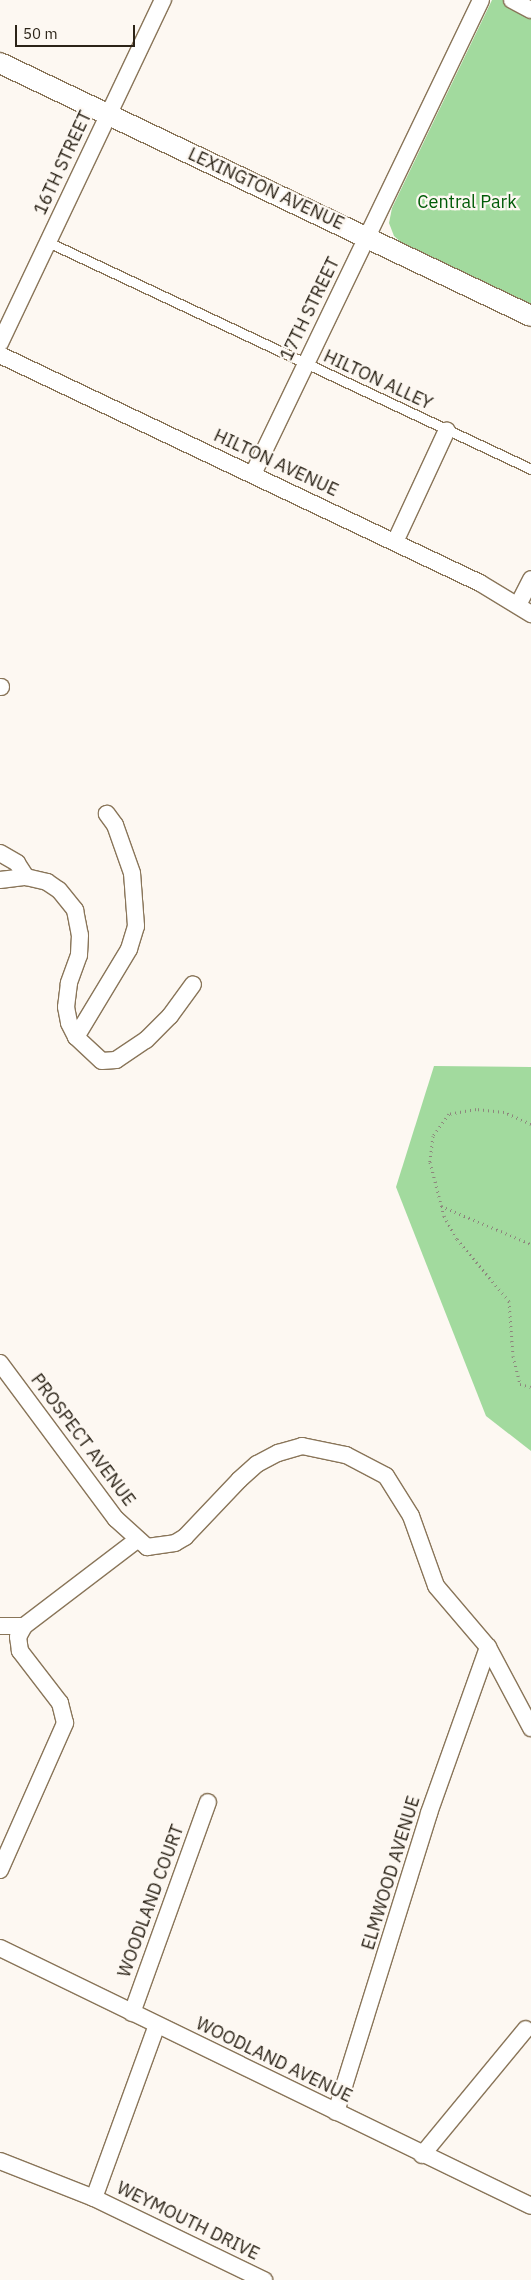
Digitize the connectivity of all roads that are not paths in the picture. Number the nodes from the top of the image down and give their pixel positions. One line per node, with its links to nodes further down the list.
1 (163, 0): 6 (street, 16TH STREET)
2 (481, 0): 7 (street, 17TH STREET)
3 (512, 0): 4 (street)
4 (531, 10)
5 (0, 63): 6 (street, LEXINGTON AVENUE)
6 (108, 115): 7 (street, LEXINGTON AVENUE); 8 (street, 16TH STREET)
7 (368, 237): 9 (street, LEXINGTON AVENUE); 12 (street, 17TH STREET)
8 (48, 242): 10 (street, 16TH STREET); 12 (lane, HILTON ALLEY)
9 (531, 316)
10 (0, 343)
11 (0, 355): 15 (street, HILTON AVENUE)
12 (305, 364): 13 (lane, HILTON ALLEY); 15 (street, 17TH STREET)
13 (447, 430): 14 (lane, HILTON ALLEY); 16 (street)
14 (531, 469)
15 (253, 474): 16 (street, HILTON AVENUE)
16 (394, 542): 18 (street, HILTON AVENUE)
17 (531, 579): 18 (street)
18 (525, 610)
19 (107, 814): 24 (street)
20 (0, 853): 21 (street)
21 (26, 877): 22 (street); 24 (street)
22 (0, 880)
23 (193, 984): 24 (street)
24 (76, 1038)
25 (3, 1373): 26 (street, PROSPECT AVENUE)
26 (137, 1540): 28 (street); 29 (street)
27 (0, 1626): 28 (street)
28 (24, 1626): 32 (street)
29 (488, 1647): 30 (street); 37 (street, ELMWOOD AVENUE)
30 (531, 1728)
31 (208, 1802): 34 (street, WOODLAND COURT)
32 (0, 1870)
33 (0, 1948): 34 (street, WOODLAND AVENUE)
34 (132, 2013): 35 (street, WOODLAND AVENUE)
35 (157, 2025): 37 (street, WOODLAND AVENUE); 40 (street)
36 (526, 2029): 38 (street)
37 (336, 2112): 38 (street, WOODLAND AVENUE)
38 (422, 2155): 41 (street, WOODLAND AVENUE)
39 (0, 2161): 40 (street, WEYMOUTH DRIVE)
40 (94, 2198): 42 (street, WEYMOUTH DRIVE)
41 (531, 2206)
42 (264, 2280)

